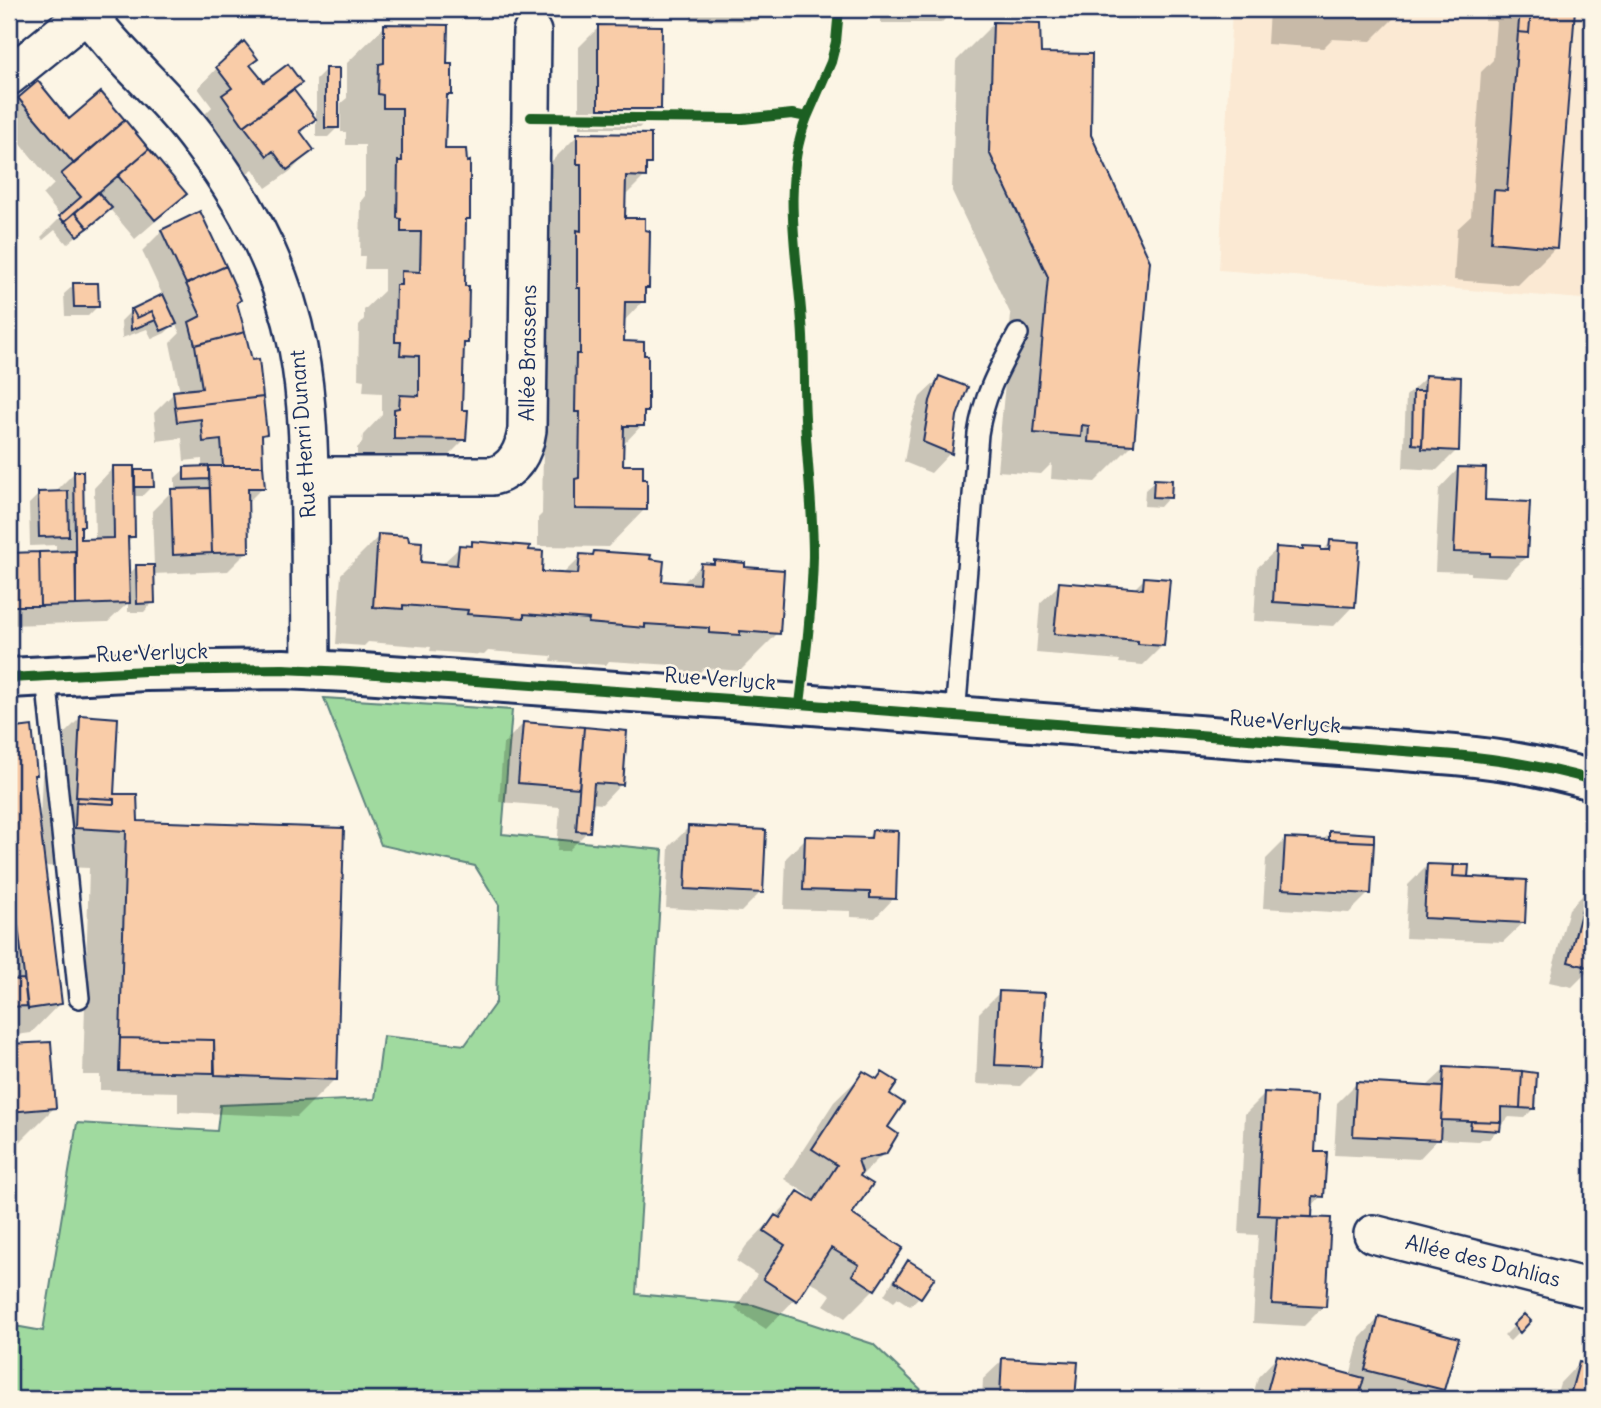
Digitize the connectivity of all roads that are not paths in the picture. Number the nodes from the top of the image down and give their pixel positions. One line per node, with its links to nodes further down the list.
1 (85, 11): 3 (street, Rue Henri Dunant); 5 (street, Rue Henri Dunant)
2 (532, 32): 5 (street, Allée Brassens)
3 (9, 76)
4 (1018, 334): 8 (lane)
5 (309, 475): 6 (street, Rue Henri Dunant)
6 (311, 671): 7 (street, Rue Verlyck); 8 (street, Rue Verlyck)
7 (27, 678): 10 (lane)
8 (956, 716): 9 (street, Rue Verlyck)
9 (1592, 780)
10 (79, 998)
11 (1373, 1234): 12 (street, Allée des Dahlias)
12 (1592, 1289)

